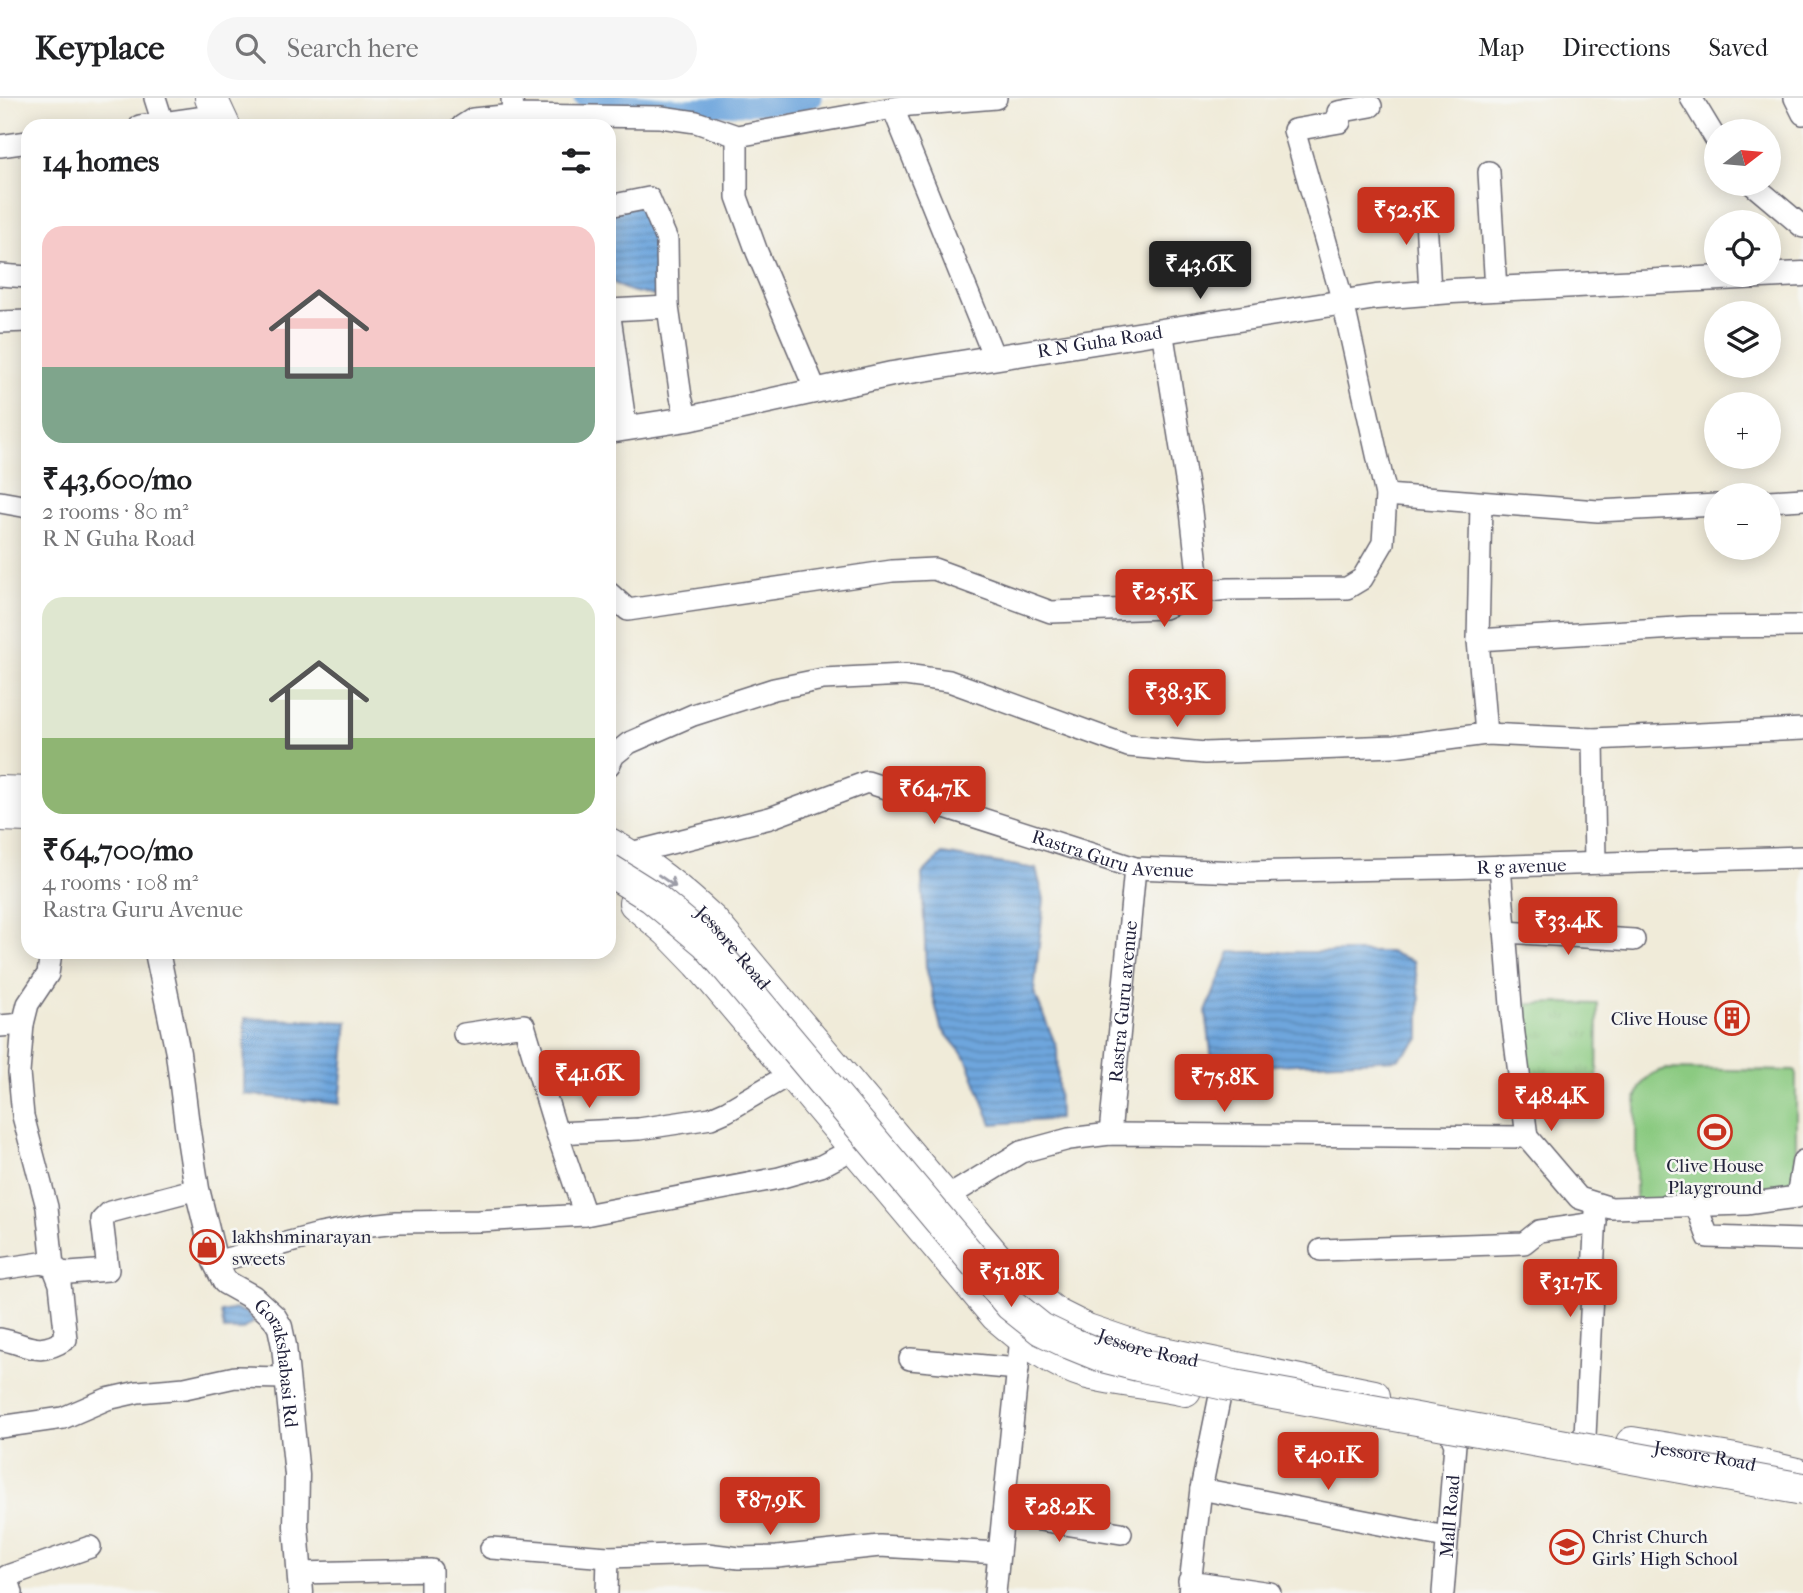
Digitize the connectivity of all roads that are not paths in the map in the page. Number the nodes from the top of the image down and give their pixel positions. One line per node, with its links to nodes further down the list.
1 (155, 98): 10 (street)
2 (996, 98): 7 (street)
3 (1691, 98): 13 (street)
4 (1795, 98): 9 (street)
5 (513, 106): 12 (street); 14 (street)
6 (1371, 106): 27 (street)
7 (893, 108): 14 (street); 33 (street)
8 (218, 113): 11 (street)
9 (1803, 114)
10 (162, 119)
11 (185, 119)
12 (473, 119)
13 (1704, 120)
14 (737, 136): 34 (street)
15 (21, 143): 16 (street)
16 (0, 146)
17 (1489, 172): 25 (street)
18 (1766, 196): 21 (street)
19 (1425, 200): 26 (street)
20 (616, 205): 28 (street)
21 (1803, 227)
22 (1803, 274): 25 (street, R N Guha Road)
23 (0, 275): 24 (street)
24 (21, 276)
25 (1496, 290): 26 (street, R N Guha Road)
26 (1430, 292): 27 (street, R N Guha Road)
27 (1343, 302): 32 (street, R N Guha Road); 38 (street)
28 (668, 307): 29 (street); 36 (street)
29 (616, 310)
30 (21, 321): 31 (street)
31 (0, 322)
32 (1162, 330): 33 (street, R N Guha Road); 45 (street)
33 (994, 357): 34 (street, R N Guha Road)
34 (816, 391): 36 (street, R N Guha Road)
35 (616, 400): 37 (street)
36 (687, 419): 37 (street, R N Guha Road)
37 (618, 430)
38 (1386, 495): 42 (street); 45 (street)
39 (1803, 499): 40 (street)
40 (1781, 500)
41 (0, 502): 43 (street)
42 (1481, 503): 44 (street); 48 (street)
43 (21, 506)
44 (1704, 506)
45 (1200, 592): 46 (street)
46 (616, 599)
47 (1803, 626): 48 (street)
48 (1478, 640): 50 (street)
49 (1803, 729): 51 (street)
50 (1486, 734): 51 (street); 52 (street)
51 (1593, 739): 63 (street)
52 (616, 753)
53 (0, 792): 54 (main road)
54 (21, 793)
55 (0, 816): 56 (main road)
56 (21, 816)
57 (0, 828): 58 (main road)
58 (21, 828)
59 (616, 856): 65 (street, Rastra Guru Avenue)
60 (616, 857): 83 (main road, Jessore Road, one-way to 83)
61 (616, 857): 104 (main road, bridge)
62 (1803, 857): 63 (street, R g avenue)
63 (1595, 863): 64 (street, R g avenue)
64 (1500, 866): 66 (street, R g avenue); 68 (street)
65 (1135, 868): 66 (street, Rastra Guru Avenue); 78 (street, Rastra Guru avenue)
66 (1241, 872)
67 (616, 890): 75 (main road, Jessore Road)
68 (1505, 932): 69 (street); 79 (street)
69 (1634, 940)
70 (50, 959): 72 (street)
71 (158, 959): 82 (street, Gorakshabasi Rd)
72 (23, 1024): 73 (street); 76 (street)
73 (0, 1026)
74 (464, 1034): 77 (street)
75 (792, 1073): 77 (street); 80 (main road, Jessore Road)
76 (9, 1074): 90 (street)
77 (557, 1133): 86 (street)
78 (1110, 1134): 79 (street); 83 (street)
79 (1527, 1137): 85 (street)
80 (851, 1143): 86 (street); 93 (main road, Jessore Road)
81 (1803, 1161): 84 (street)
82 (197, 1189): 89 (street, Gorakshabasi Rd); 90 (street)
83 (946, 1198): 92 (main road, Jessore Road)
84 (1696, 1205): 85 (street); 87 (street)
85 (1596, 1213): 88 (street); 100 (street)
86 (585, 1215): 89 (street)
87 (1803, 1240)
88 (1321, 1250)
89 (215, 1262): 97 (street, Gorakshabasi Rd)
90 (53, 1266): 91 (street); 94 (street)
91 (0, 1269)
92 (1039, 1300): 93 (street); 100 (main road, Jessore Road)
93 (1021, 1337): 96 (street); 98 (main road, Jessore Road)
94 (0, 1339)
95 (910, 1359): 96 (street)
96 (1018, 1368): 106 (street)
97 (285, 1378): 99 (street); 113 (street, Gorakshabasi Rd)
98 (1220, 1396): 101 (main road, Jessore Road); 103 (street)
99 (0, 1427)
100 (1585, 1436): 102 (main road, Jessore Road)
101 (1453, 1440): 105 (main road, Jessore Road); 108 (street, Mall Road)
102 (1803, 1476)
103 (1201, 1489): 108 (street); 114 (street)
104 (1803, 1489)
105 (1803, 1502)
106 (1003, 1514): 107 (street); 111 (street)
107 (1121, 1533)
108 (1446, 1537): 120 (street, Mall Road)
109 (90, 1547): 115 (street)
110 (491, 1548): 112 (street)
111 (999, 1553): 112 (street); 118 (street)
112 (608, 1557): 117 (street)
113 (300, 1583): 116 (street)
114 (1189, 1587): 119 (street)
115 (12, 1593)
116 (431, 1593)
117 (607, 1593)
118 (995, 1593)
119 (1270, 1593)
120 (1444, 1593)

